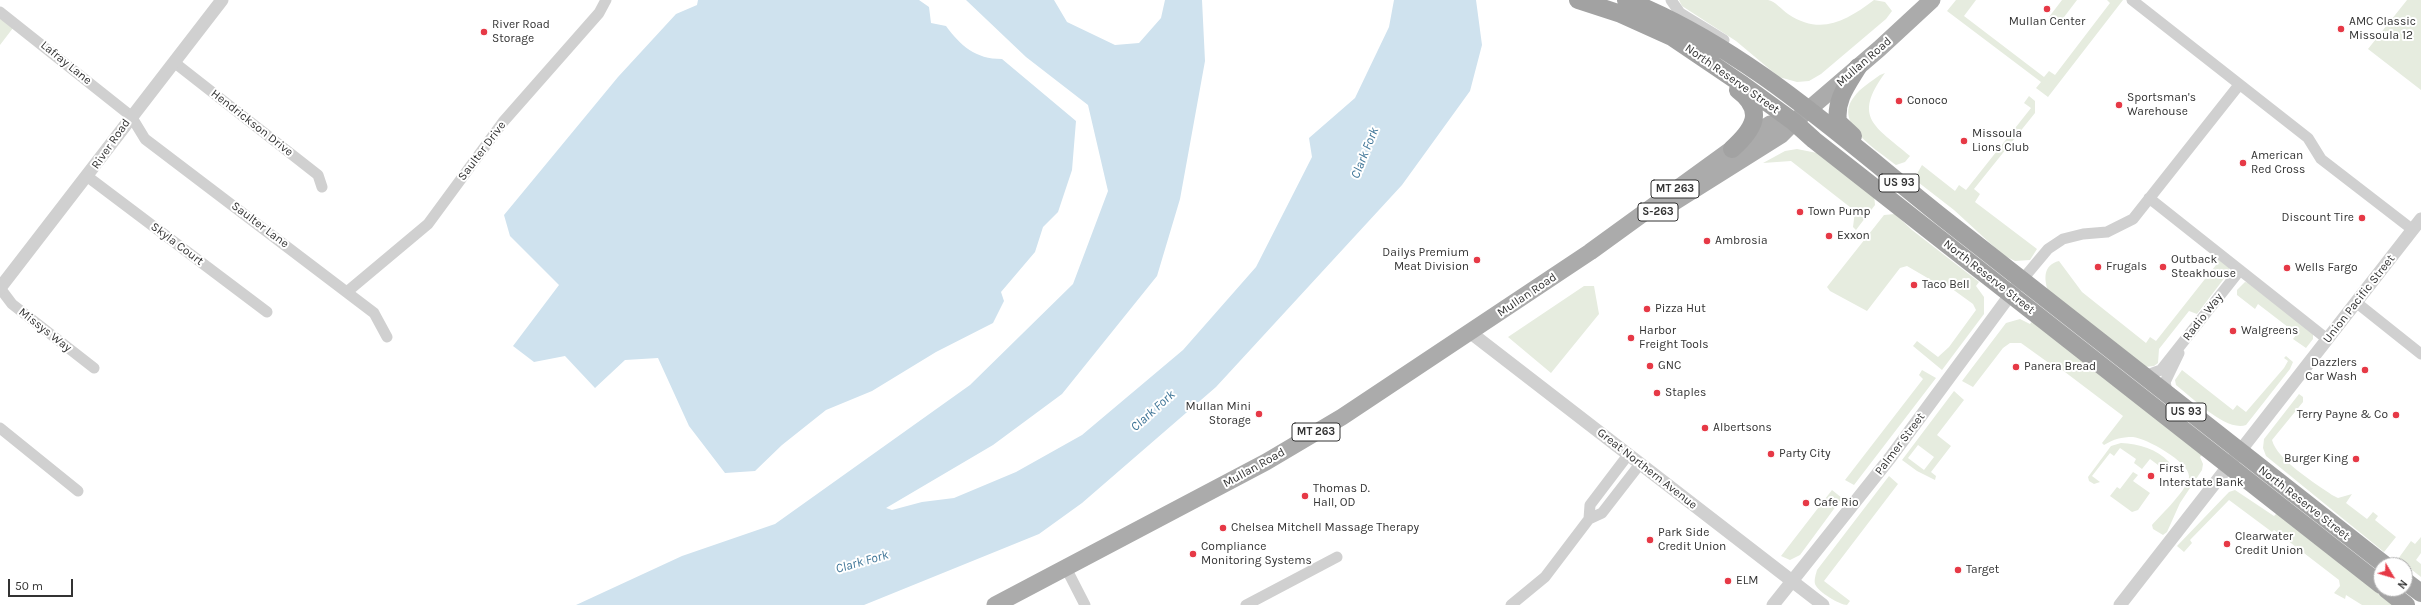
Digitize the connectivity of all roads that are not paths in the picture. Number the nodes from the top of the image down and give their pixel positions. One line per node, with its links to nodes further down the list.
1 (222, 0): 10 (street, River Road)
2 (606, 0): 28 (street, Saulter Drive)
3 (1578, 0): 9 (highway, North Reserve Street / US 93)
4 (1629, 0): 12 (highway, North Reserve Street / US 93)
5 (1671, 0): 12 (street)
6 (1932, 0): 11 (main road, Mullan Road / MT 263)
7 (2132, 0): 13 (street)
8 (0, 12): 14 (street, Lafray Lane)
9 (1672, 38): 15 (highway, North Reserve Street / US 93); 16 (highway)
10 (175, 63): 14 (street, River Road); 18 (street, Hendrickson Drive)
11 (1858, 67): 15 (main road, Mullan Road / MT 263); 24 (highway)
12 (1754, 71): 15 (highway, North Reserve Street / US 93)
13 (2239, 85): 20 (street); 22 (street)
14 (131, 116): 17 (street, River Road); 28 (street, Saulter Lane)
15 (1801, 116): 16 (main road, Mullan Road / MT 263); 19 (main road, Mullan Road / MT 263); 24 (highway, North Reserve Street / US 93); 29 (highway, North Reserve Street / US 93)
16 (1732, 149): 23 (main road, Mullan Road / MT 263)
17 (88, 177): 27 (street, River Road); 31 (street, Skyla Court)
18 (322, 188)
19 (1695, 190): 23 (main road, Mullan Road / S-263)
20 (2149, 198): 25 (street); 26 (street)
21 (2421, 219): 22 (street, Union Pacific Street)
22 (2413, 230): 30 (street, Union Pacific Street)
23 (1620, 231): 32 (main road, Mullan Road / MT 263)
24 (1990, 256): 26 (highway, North Reserve Street / US 93)
25 (2240, 270): 34 (street); 35 (street, Radio Way)
26 (2022, 280): 29 (street, Palmer Street); 38 (highway, North Reserve Street / US 93)
27 (0, 288): 37 (street, Missys Way)
28 (348, 291): 33 (street, Saulter Lane)
29 (2010, 294): 42 (highway, North Reserve Street / US 93); 50 (street, Palmer Street)
30 (2357, 303): 34 (street, Union Pacific Street); 36 (street)
31 (267, 312)
32 (1471, 333): 41 (street, Great Northern Avenue); 48 (main road, Mullan Road / MT 263)
33 (387, 337)
34 (2328, 339): 42 (street, Union Pacific Street)
35 (2181, 344): 38 (street, Radio Way); 39 (street, Radio Way)
36 (2421, 354)
37 (94, 368)
38 (2140, 374): 39 (highway, North Reserve Street / US 93)
39 (2168, 397): 42 (highway, North Reserve Street / US 93)
40 (0, 428): 44 (street)
41 (1628, 455): 43 (street, Great Northern Avenue); 45 (street)
42 (2232, 458): 47 (highway, North Reserve Street / US 93); 49 (highway, North Reserve Street / US 93); 58 (street, Union Pacific Street)
43 (1640, 464): 45 (street); 50 (street, Great Northern Avenue)
44 (78, 491)
45 (1589, 519): 55 (street)
46 (1337, 557): 54 (street)
47 (2374, 557)
48 (1066, 568): 52 (main road, Mullan Road / MT 263); 53 (street)
49 (2373, 578)
50 (1793, 581): 56 (street, Palmer Street); 57 (street, Great Northern Avenue)
51 (2396, 597): 59 (highway)
52 (995, 605)
53 (1085, 605)
54 (1246, 605)
55 (1511, 605)
56 (1773, 605)
57 (1823, 605)
58 (2120, 605)
59 (2406, 605)

